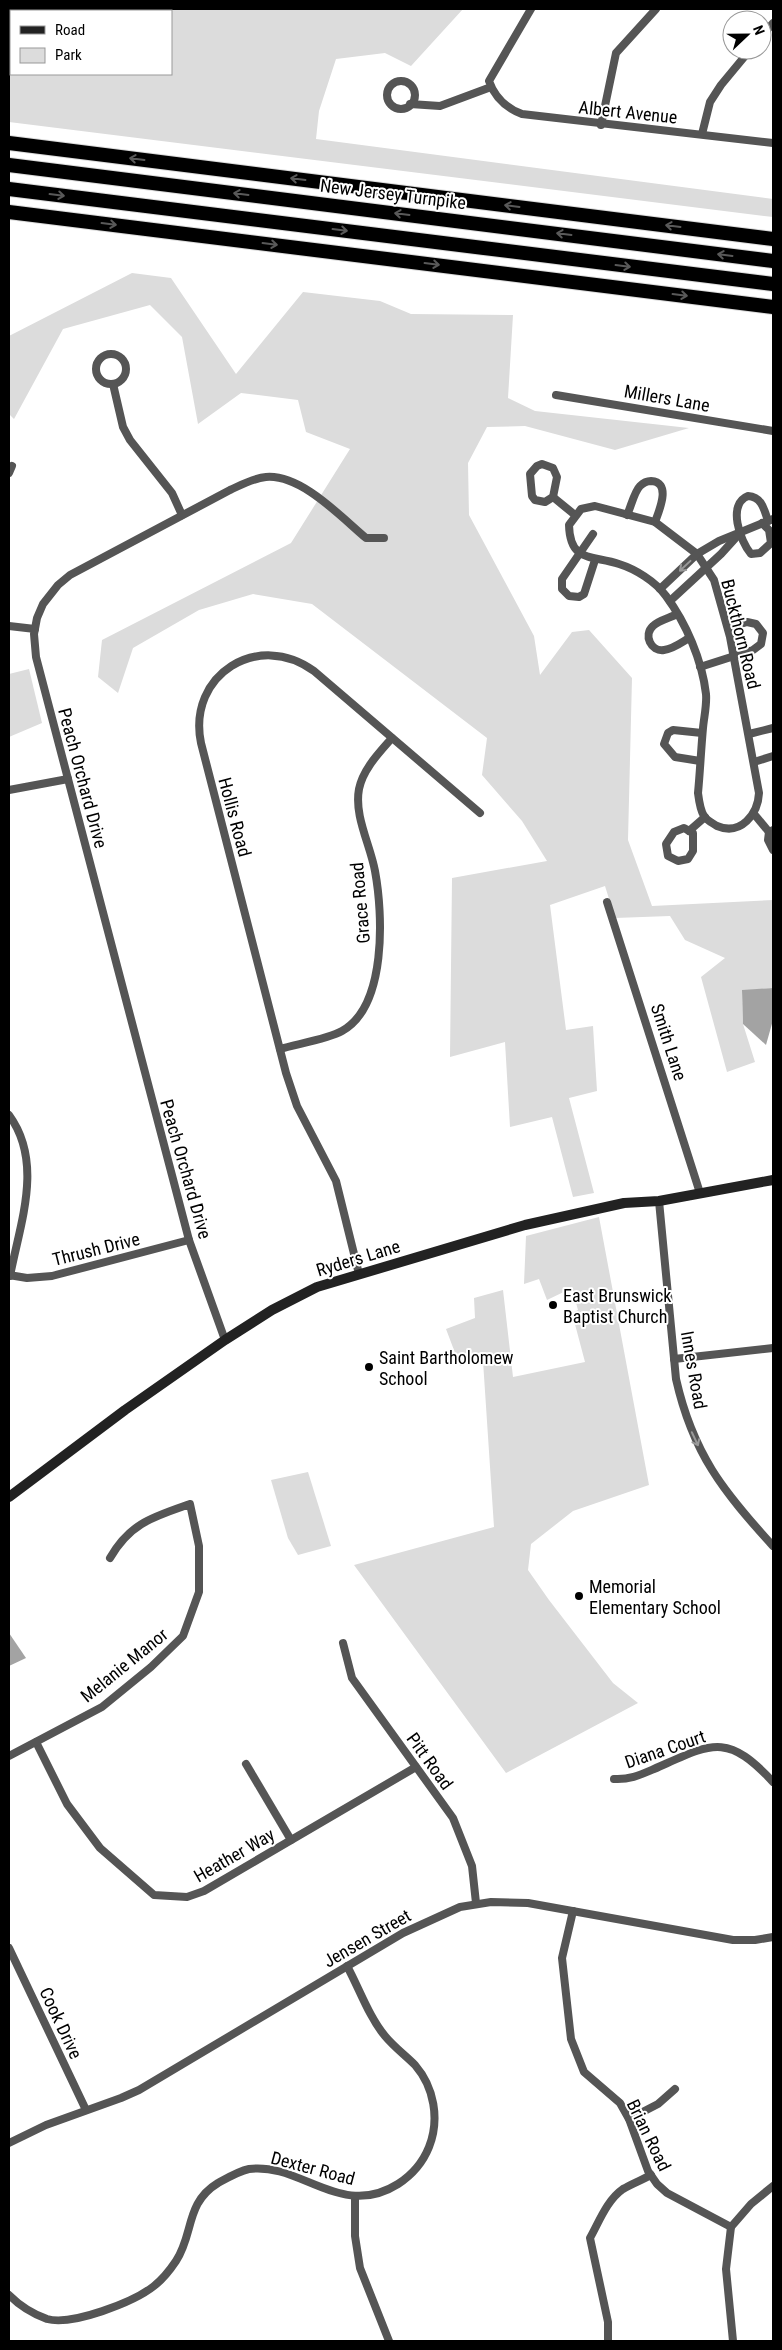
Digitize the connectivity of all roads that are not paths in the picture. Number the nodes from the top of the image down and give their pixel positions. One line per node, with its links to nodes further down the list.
1 (531, 9): 4 (street)
2 (656, 9): 6 (street)
3 (742, 60): 7 (street)
4 (491, 87): 5 (street); 6 (street, Albert Avenue)
5 (410, 104)
6 (601, 125): 7 (street, Albert Avenue)
7 (702, 134): 9 (street, Albert Avenue)
8 (9, 143): 13 (highway, New Jersey Turnpike, one-way to 8)
9 (773, 143)
10 (9, 165): 14 (highway, New Jersey Turnpike, one-way to 10)
11 (9, 189): 15 (highway, one-way to 15)
12 (9, 212): 16 (highway, one-way to 16)
13 (773, 239)
14 (773, 261)
15 (773, 284)
16 (773, 307)
17 (113, 384): 17 (street); 22 (street)
18 (556, 395): 19 (street, Millers Lane)
19 (773, 431)
20 (553, 497): 20 (street); 21 (street)
21 (575, 515): 23 (street, Buckthorn Road); 29 (street)
22 (182, 516): 28 (street, Peach Orchard Drive); 38 (street, Peach Orchard Drive)
23 (627, 516): 25 (street, Buckthorn Road); 25 (street)
24 (768, 521): 26 (street); 26 (street); 26 (street)
25 (655, 522): 30 (street, Buckthorn Road)
26 (741, 532): 30 (street); 32 (street)
27 (593, 534): 29 (street)
28 (384, 538)
29 (580, 554): 31 (street); 31 (street)
30 (697, 554): 32 (street, Buckthorn Road); 33 (street, one-way to 33)
31 (595, 560): 33 (street)
32 (707, 568): 34 (street); 37 (street, Buckthorn Road)
33 (660, 589): 34 (street)
34 (670, 601): 35 (street)
35 (677, 614): 39 (street); 39 (street)
36 (9, 626): 38 (street)
37 (728, 628): 40 (street, Buckthorn Road); 40 (street)
38 (35, 630): 49 (street, Peach Orchard Drive)
39 (689, 638): 41 (street)
40 (734, 656): 41 (street); 44 (street, Buckthorn Road)
41 (700, 667): 43 (street)
42 (773, 728): 44 (street)
43 (702, 733): 47 (street); 47 (street)
44 (749, 734): 48 (street, Buckthorn Road)
45 (392, 738): 51 (street, Hollis Road); 58 (street, Grace Road); 58 (street, Hollis Road)
46 (773, 756): 48 (street)
47 (700, 761): 53 (street)
48 (754, 762): 52 (street, Buckthorn Road)
49 (68, 779): 50 (street); 63 (street, Peach Orchard Drive)
50 (9, 790)
51 (480, 813)
52 (754, 814): 53 (street); 55 (street)
53 (705, 817): 54 (street)
54 (689, 831): 54 (street)
55 (771, 831): 56 (street)
56 (773, 850)
57 (607, 902): 61 (street, Smith Lane)
58 (280, 1048): 64 (street, Hollis Road)
59 (9, 1115): 65 (street)
60 (773, 1180): 61 (main road, Ryders Lane)
61 (700, 1192): 62 (main road, Ryders Lane)
62 (659, 1201): 64 (main road, Ryders Lane); 68 (street, Innes Road)
63 (190, 1240): 65 (street, Thrush Drive); 66 (street, Peach Orchard Drive)
64 (360, 1274): 66 (main road, Ryders Lane)
65 (10, 1275)
66 (225, 1340): 69 (main road, Ryders Lane)
67 (773, 1348): 68 (street)
68 (674, 1359): 70 (street, Innes Road, one-way to 70)
69 (9, 1498)
70 (773, 1546)
71 (110, 1558): 73 (street, Melanie Manor)
72 (343, 1643): 76 (street, Pitt Road)
73 (36, 1742): 74 (street, Melanie Manor); 79 (street, Heather Way)
74 (9, 1756)
75 (246, 1764): 79 (street)
76 (416, 1767): 79 (street, Heather Way); 80 (street, Pitt Road)
77 (614, 1779): 78 (street, Diana Court)
78 (773, 1782)
79 (291, 1840)
80 (476, 1904): 81 (street, Jensen Street); 84 (street, Jensen Street)
81 (573, 1911): 82 (street, Jensen Street); 87 (street, Brian Road)
82 (773, 1937)
83 (9, 1948): 86 (street, Cook Drive)
84 (347, 1966): 86 (street, Jensen Street); 91 (street, Dexter Road)
85 (675, 2089): 87 (street)
86 (86, 2110): 88 (street, Jensen Street)
87 (628, 2119): 89 (street, Brian Road)
88 (9, 2143)
89 (651, 2176): 92 (street, Brian Road); 95 (street)
90 (773, 2186): 92 (street)
91 (355, 2196): 93 (street, Dexter Road); 94 (street)
92 (731, 2227): 96 (street)
93 (9, 2295)
94 (388, 2341)
95 (608, 2341)
96 (733, 2341)

